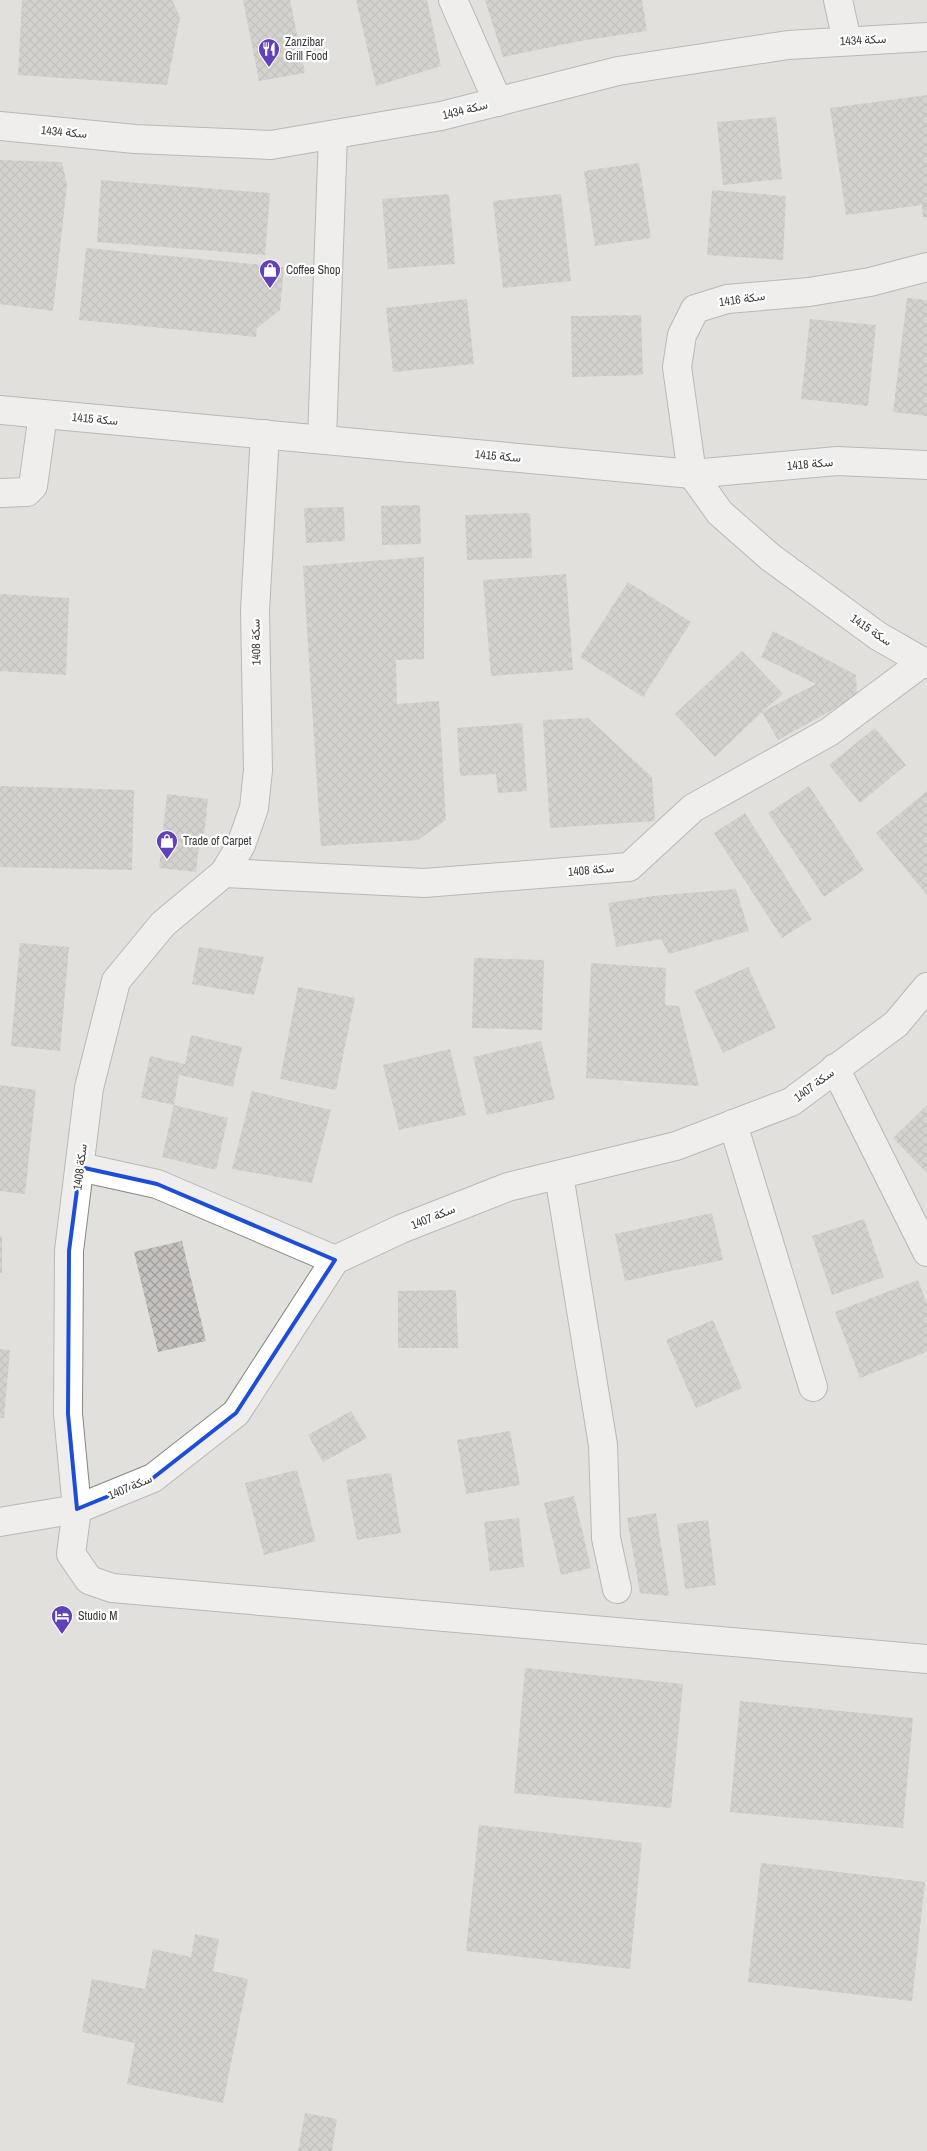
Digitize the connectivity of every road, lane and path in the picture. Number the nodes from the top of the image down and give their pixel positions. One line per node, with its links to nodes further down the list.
1 (453, 0): 5 (street)
2 (838, 0): 4 (street)
3 (927, 37): 4 (street, سكة 1434)
4 (847, 42): 5 (street, سكة 1434)
5 (498, 102): 7 (street, سكة 1434)
6 (0, 126): 7 (street, سكة 1434)
7 (333, 134): 12 (street)
8 (927, 267): 14 (street, سكة 1416)
9 (0, 410): 10 (street, سكة 1415)
10 (43, 414): 11 (street, سكة 1415); 15 (street)
11 (265, 434): 12 (street, سكة 1415); 17 (street, سكة 1408)
12 (322, 439): 14 (street, سكة 1415)
13 (927, 465): 14 (street, سكة 1418)
14 (692, 474): 16 (street, سكة 1415)
15 (0, 493)
16 (925, 663): 17 (street, سكة 1408)
17 (224, 873): 21 (street, سكة 1408)
18 (927, 987): 19 (street, سكة 1407)
19 (836, 1068): 20 (street, سكة 1407); 23 (street)
20 (733, 1124): 22 (street, سكة 1407); 25 (street)
21 (80, 1167): 24 (street); 26 (street, سكة 1408)
22 (560, 1174): 24 (street, سكة 1407); 28 (street)
23 (927, 1252)
24 (334, 1260): 26 (street, سكة 1407)
25 (813, 1387)
26 (77, 1509): 27 (street, سكة 1407); 29 (street, سكة 1408)
27 (0, 1522)
28 (617, 1589)
29 (927, 1659)

